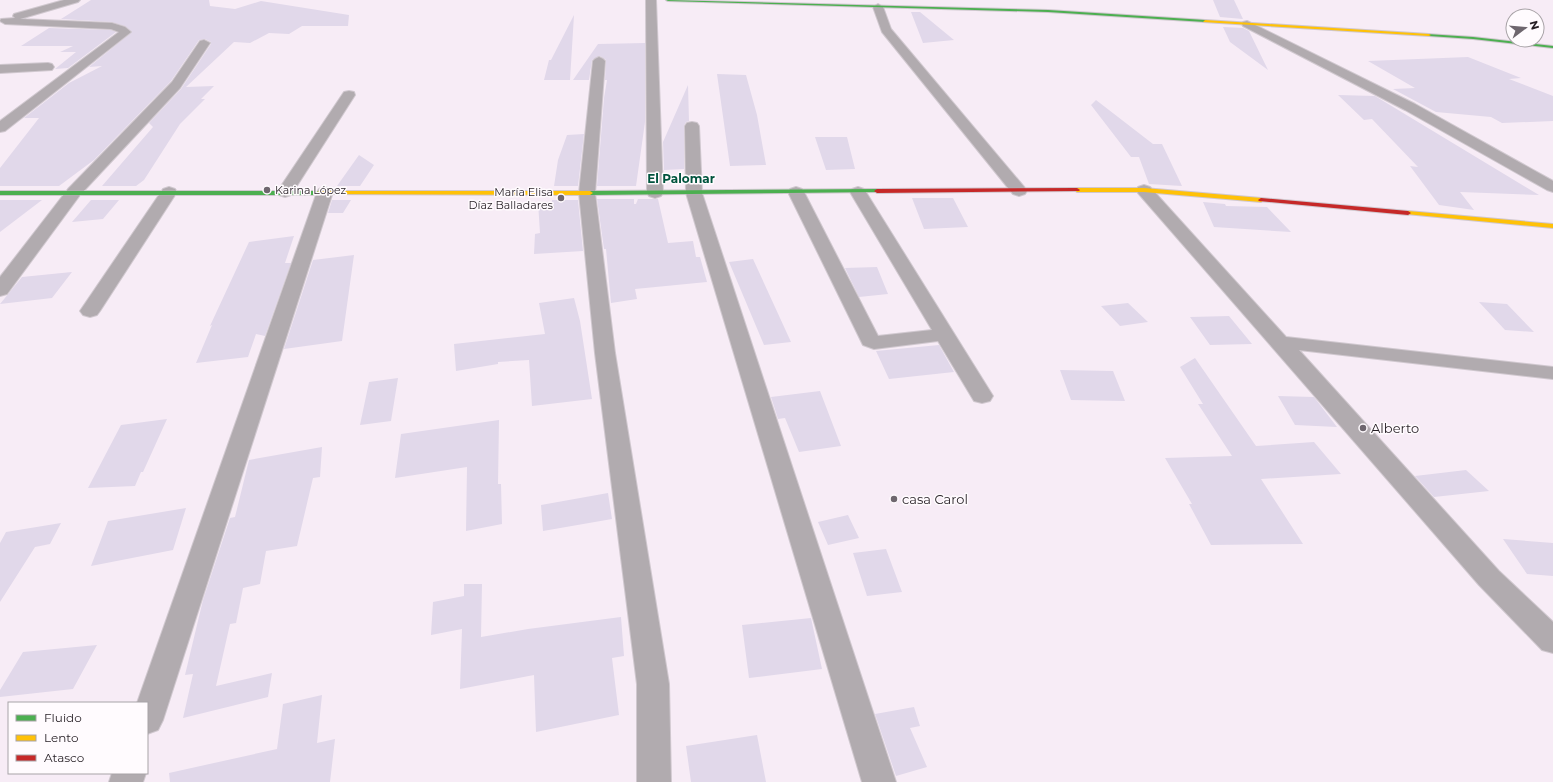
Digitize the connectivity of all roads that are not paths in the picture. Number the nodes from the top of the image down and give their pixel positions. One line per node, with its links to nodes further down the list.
1 (75, 0): 5 (street)
2 (651, 0): 26 (street)
3 (668, 0): 4 (street)
4 (878, 7): 6 (street); 17 (street)
5 (2, 22): 14 (street)
6 (1248, 24): 8 (street); 15 (street)
7 (204, 43): 18 (street)
8 (1553, 46)
9 (599, 61): 25 (street)
10 (48, 67): 11 (street)
11 (0, 69)
12 (349, 95): 20 (street)
13 (692, 126): 27 (street)
14 (0, 128)
15 (1553, 187)
16 (1144, 190): 17 (street); 28 (street); 32 (street)
17 (1019, 191): 23 (street)
18 (74, 192): 19 (street); 24 (street); 29 (street)
19 (169, 192): 20 (street); 30 (street)
20 (285, 192): 21 (street)
21 (325, 192): 25 (street); 36 (street)
22 (796, 192): 23 (street); 27 (street); 31 (street)
23 (858, 192): 31 (street)
24 (0, 193)
25 (586, 193): 26 (street); 37 (street)
26 (655, 193): 27 (street)
27 (694, 193): 38 (street)
28 (1553, 226)
29 (0, 290)
30 (90, 311)
31 (945, 334): 34 (street)
32 (1278, 342): 33 (street); 35 (street)
33 (1553, 373)
34 (982, 396)
35 (1553, 641)
36 (148, 717)
37 (654, 782)
38 (879, 782)

